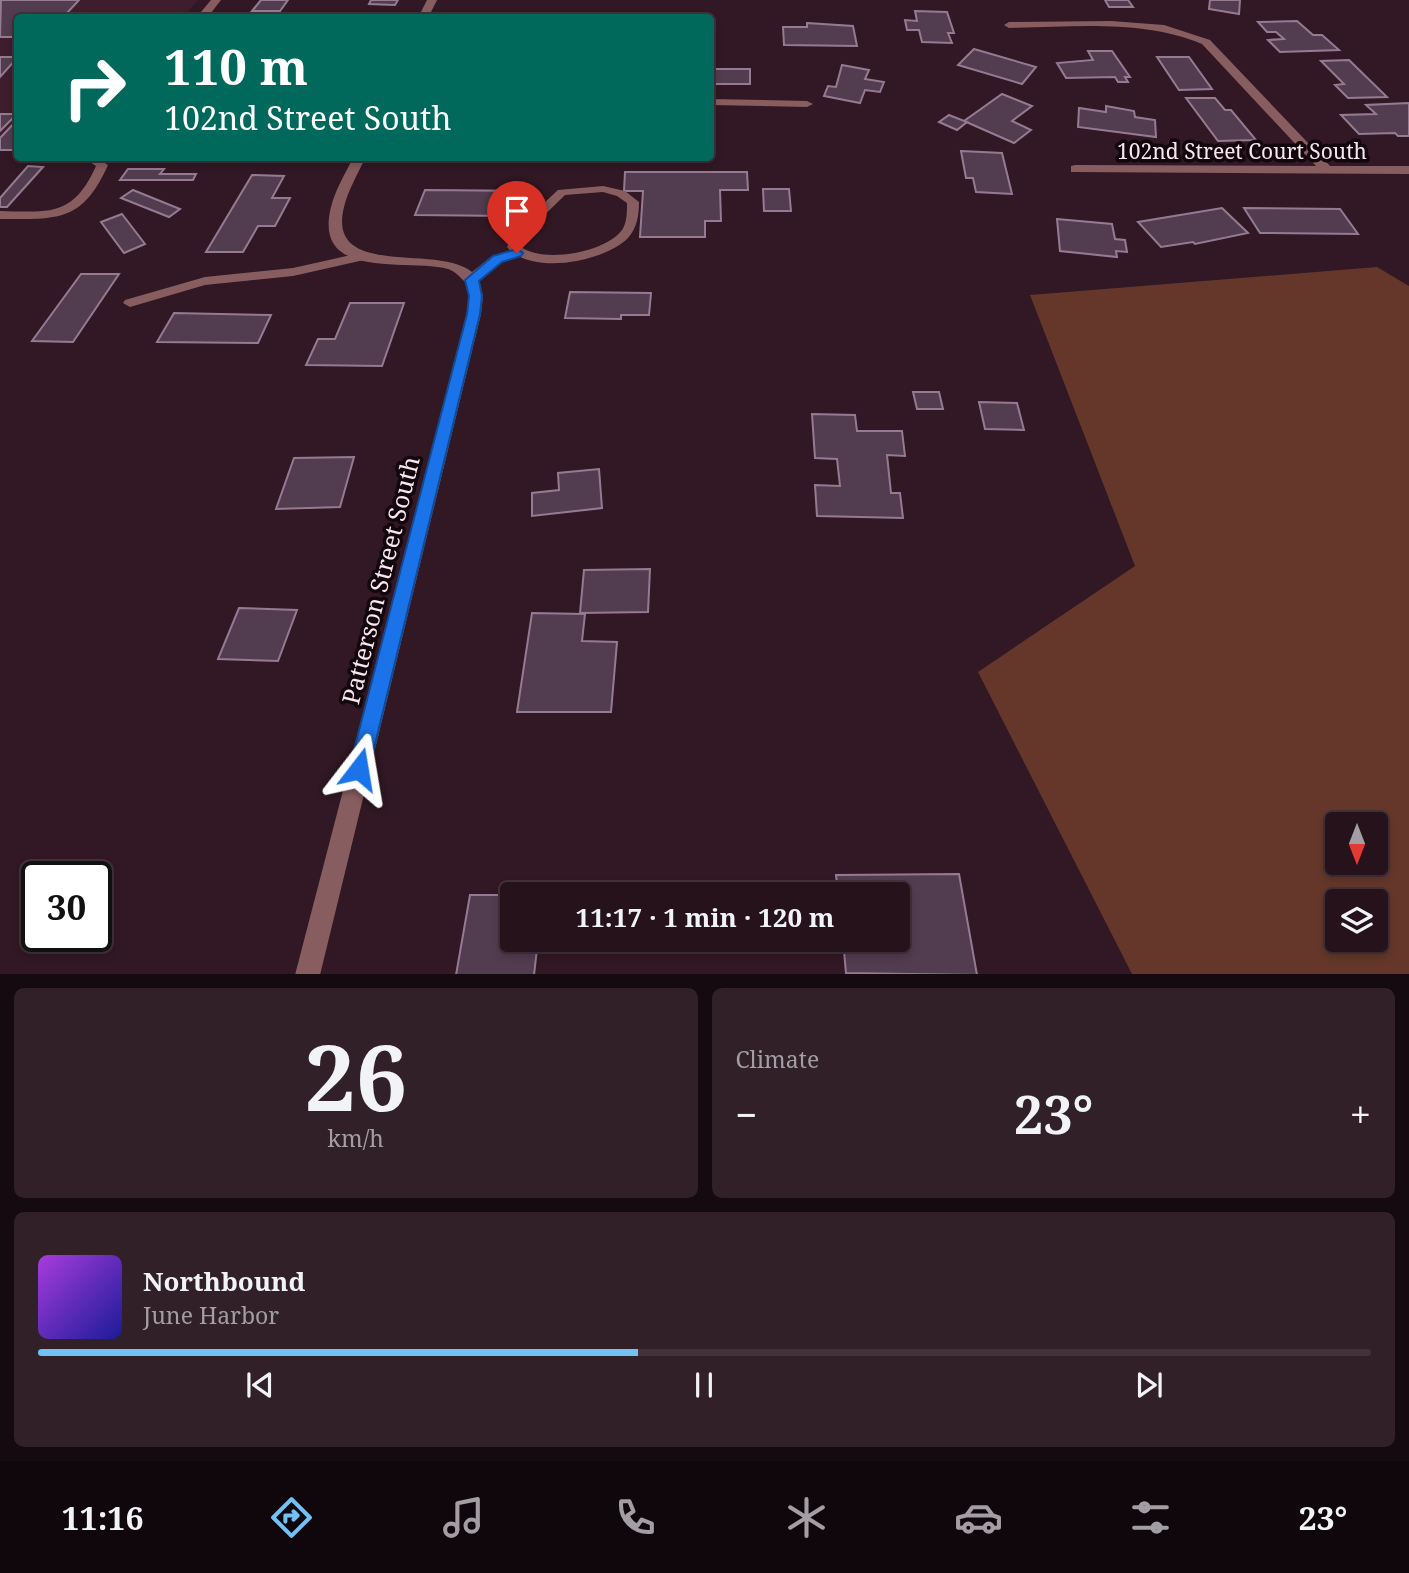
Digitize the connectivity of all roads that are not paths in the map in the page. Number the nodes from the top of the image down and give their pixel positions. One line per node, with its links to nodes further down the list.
1 (216, 0): 2 (street)
2 (204, 14)
3 (1009, 25): 10 (street)
4 (714, 102): 5 (street)
5 (807, 104)
6 (95, 161): 11 (lane)
7 (358, 161): 13 (street)
8 (1075, 169): 10 (street, 102nd Street Court South)
9 (1409, 170): 10 (street, 102nd Street Court South)
10 (1328, 171)
11 (0, 215)
12 (517, 253): 12 (lane); 14 (street)
13 (360, 257): 14 (street); 15 (lane)
14 (472, 280): 16 (street, Patterson Street South)
15 (130, 303)
16 (307, 974)

